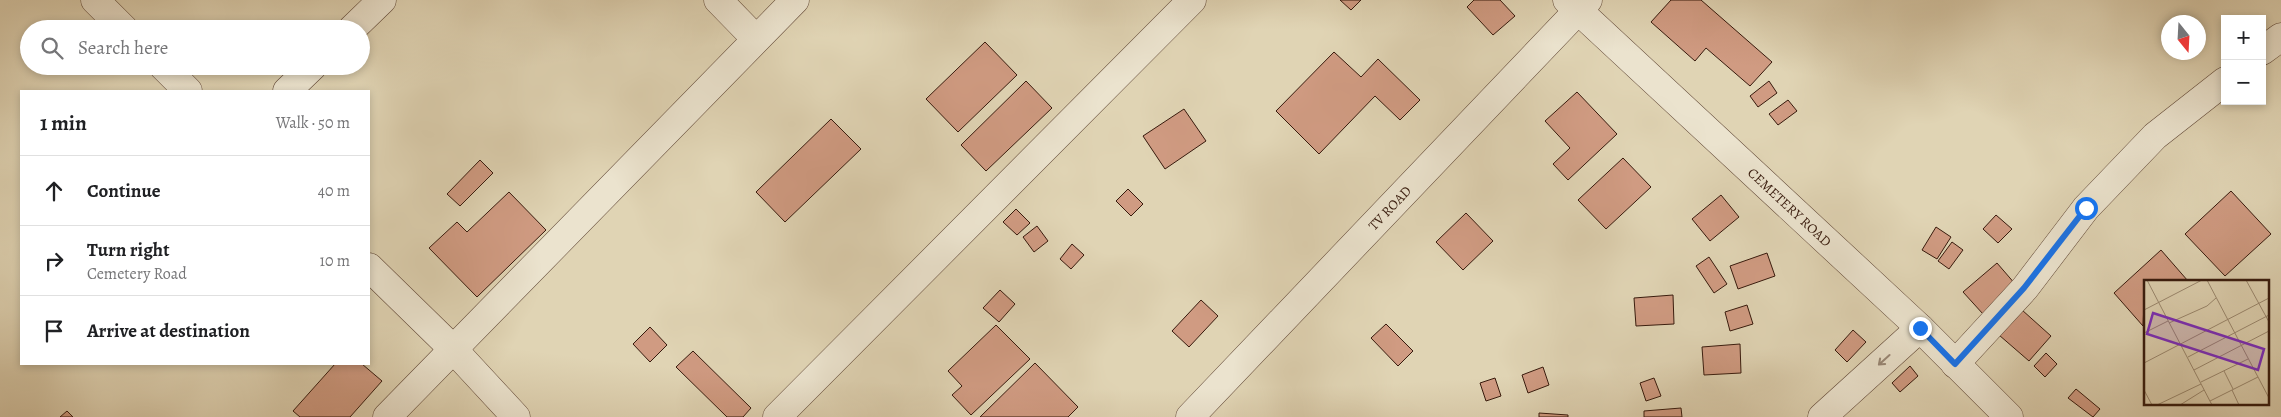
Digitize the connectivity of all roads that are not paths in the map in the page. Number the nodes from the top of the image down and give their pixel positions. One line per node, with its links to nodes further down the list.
1 (95, 0): 7 (street)
2 (382, 0): 8 (street)
3 (718, 0): 10 (street)
4 (795, 0): 10 (street)
5 (1192, 0): 23 (street)
6 (1578, 4): 18 (street, CEMETERY ROAD); 24 (street, TV ROAD)
7 (115, 20)
8 (361, 20)
9 (2281, 37): 11 (street)
10 (756, 39): 19 (street)
11 (2266, 48)
12 (172, 75): 15 (street)
13 (304, 75): 16 (street)
14 (2221, 84): 20 (street)
15 (187, 90)
16 (288, 90)
17 (370, 268): 19 (street)
18 (1920, 328): 20 (street, CEMETERY ROAD); 25 (street, one-way to 25)
19 (452, 349): 21 (street); 22 (street)
20 (1955, 364): 26 (street, CEMETERY ROAD)
21 (387, 417)
22 (516, 417)
23 (777, 417)
24 (1190, 417)
25 (1822, 417)
26 (2009, 417)

